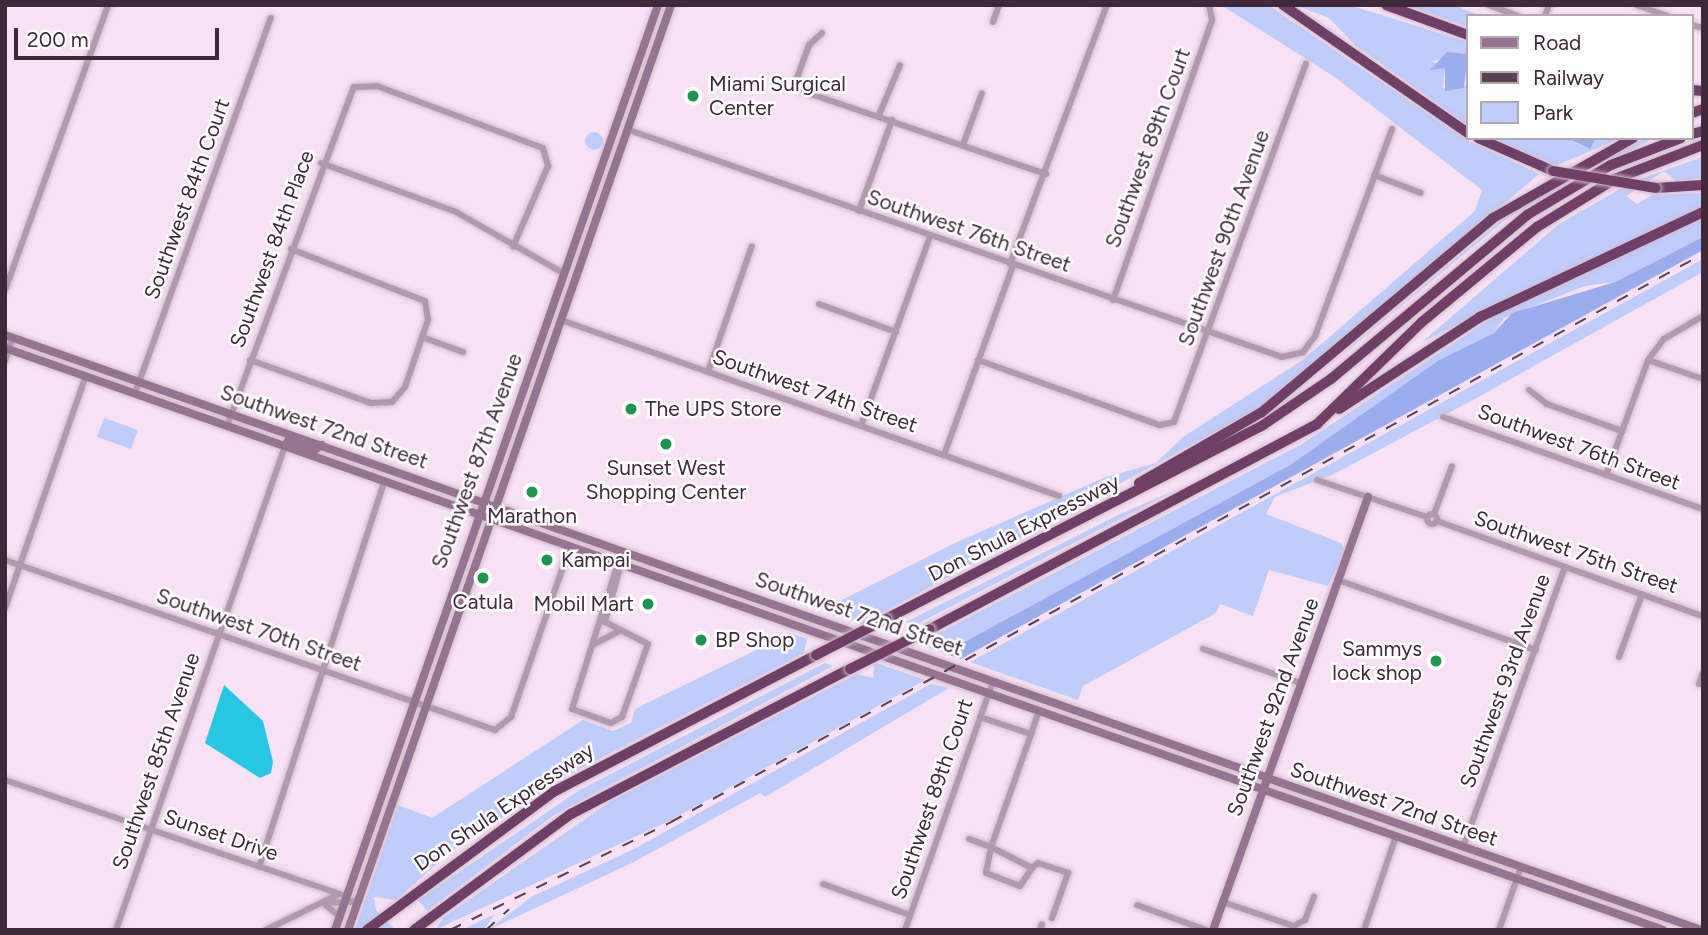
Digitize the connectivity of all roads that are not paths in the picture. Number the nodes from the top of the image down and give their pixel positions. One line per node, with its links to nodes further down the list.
1 (108, 5): 49 (street)
2 (658, 5): 15 (main road, Southwest 87th Avenue)
3 (671, 5): 18 (main road, Southwest 87th Avenue)
4 (999, 5): 14 (street)
5 (1107, 5): 34 (street)
6 (1283, 5): 27 (highway)
7 (1386, 5): 17 (highway)
8 (1489, 5): 11 (street)
9 (1637, 5): 12 (street)
10 (1210, 6): 50 (street, Southwest 89th Court)
11 (1513, 14)
12 (1662, 14)
13 (271, 18): 68 (street, Southwest 84th Court)
14 (993, 22)
15 (648, 31): 18 (main road); 24 (main road, Southwest 87th Avenue)
16 (822, 33): 22 (street)
17 (1466, 34)
18 (660, 36): 26 (main road, Southwest 87th Avenue)
19 (1306, 64): 55 (street, Southwest 90th Avenue)
20 (900, 65): 22 (street)
21 (982, 93): 31 (street)
22 (879, 115): 23 (street)
23 (892, 120): 31 (street); 40 (street)
24 (616, 125): 26 (main road); 37 (main road, Southwest 87th Avenue)
25 (1392, 129): 35 (street)
26 (629, 130): 39 (main road, Southwest 87th Avenue); 40 (street, Southwest 76th Street)
27 (1466, 131)
28 (1483, 140): 36 (highway, bridge)
29 (1629, 140): 91 (highway)
30 (1677, 140): 91 (highway, Don Shula Expressway)
31 (963, 145): 34 (street)
32 (1703, 145): 75 (highway, Don Shula Expressway)
33 (321, 163): 44 (street); 44 (street, Southwest 84th Place); 45 (street, Southwest 84th Place)
34 (1046, 174): 46 (street)
35 (1374, 175): 38 (street); 55 (street, Southwest 76th Street)
36 (1703, 185)
37 (593, 192): 39 (main road); 47 (main road, Southwest 87th Avenue)
38 (1420, 193)
39 (600, 210): 48 (main road, Southwest 87th Avenue)
40 (859, 211): 42 (street, Southwest 76th Street)
41 (1703, 212): 75 (highway)
42 (930, 236): 46 (street, Southwest 76th Street); 54 (street)
43 (752, 246): 65 (street)
44 (513, 247): 47 (street)
45 (291, 249): 57 (street); 61 (street, Southwest 84th Place)
46 (1011, 265): 50 (street, Southwest 76th Street); 62 (street)
47 (563, 273): 48 (main road); 71 (main road, Southwest 87th Avenue)
48 (577, 273): 53 (main road, Southwest 87th Avenue)
49 (5, 290)
50 (1113, 300): 55 (street, Southwest 76th Street)
51 (819, 304): 54 (street)
52 (1703, 316): 63 (street)
53 (561, 320): 65 (street, Southwest 74th Street); 72 (main road, Southwest 87th Avenue)
54 (896, 331): 77 (street)
55 (1208, 334): 62 (street, Southwest 90th Avenue)
56 (9, 336): 58 (street); 64 (main road, Southwest 72nd Street)
57 (422, 337): 59 (street); 61 (street)
58 (7, 348): 60 (street); 66 (main road, Southwest 72nd Street)
59 (463, 352)
60 (5, 360)
61 (250, 360): 73 (street, Southwest 84th Place)
62 (978, 360): 81 (street)
63 (1648, 360): 67 (street); 78 (street)
64 (90, 364): 66 (main road); 68 (main road, Southwest 72nd Street)
65 (708, 372): 77 (street, Southwest 74th Street)
66 (86, 376): 70 (main road, Southwest 72nd Street); 100 (street)
67 (1703, 379)
68 (140, 381): 70 (street, Southwest 84th Court); 73 (main road, Southwest 72nd Street)
69 (1529, 390): 78 (street)
70 (135, 393): 76 (main road, Southwest 72nd Street)
71 (520, 394): 72 (main road); 88 (main road, Southwest 87th Avenue)
72 (533, 397): 89 (main road, Southwest 87th Avenue)
73 (231, 413): 76 (street, Southwest 84th Place); 79 (main road, Southwest 72nd Street)
74 (1443, 417): 83 (street, Southwest 76th Street)
75 (1317, 424): 166 (highway, Don Shula Expressway, bridge)
76 (227, 426): 80 (main road, Southwest 72nd Street)
77 (861, 426): 81 (street, Southwest 74th Street)
78 (1622, 431): 83 (street)
79 (322, 445): 80 (main road); 88 (main road, Southwest 72nd Street)
80 (285, 446): 85 (main road, Southwest 72nd Street); 111 (street, Southwest 85th Avenue)
81 (944, 455): 86 (street, Southwest 74th Street)
82 (1452, 466): 93 (street)
83 (1606, 475): 90 (street, Southwest 76th Street)
84 (1317, 480): 87 (street, Southwest 75th Street)
85 (384, 483): 92 (main road, Southwest 72nd Street); 116 (street)
86 (1059, 496)
87 (1368, 497): 93 (street, Southwest 75th Street); 104 (main road, Southwest 92nd Avenue)
88 (481, 500): 89 (main road, Southwest 72nd Street); 92 (main road, Southwest 87th Avenue)
89 (493, 505): 94 (main road, Southwest 87th Avenue); 95 (main road, Southwest 72nd Street)
90 (1703, 509)
91 (1100, 511): 165 (highway, Don Shula Expressway, bridge)
92 (475, 515): 94 (main road, Southwest 72nd Street); 122 (main road, Southwest 87th Avenue)
93 (1433, 517): 102 (street, Southwest 75th Street)
94 (487, 519): 96 (main road, Southwest 72nd Street); 123 (main road, Southwest 87th Avenue)
95 (599, 543): 97 (main road); 101 (main road, Southwest 72nd Street)
96 (570, 547): 97 (main road, Southwest 72nd Street); 123 (street, Southwest 70th Street)
97 (595, 555): 99 (main road, Southwest 72nd Street)
98 (5, 561): 100 (street, Southwest 70th Street)
99 (620, 564): 103 (main road, Southwest 72nd Street); 110 (street); 112 (street)
100 (20, 566): 107 (street); 111 (street, Southwest 70th Street)
101 (671, 567): 103 (main road); 106 (main road, Southwest 72nd Street)
102 (1565, 567): 105 (street, Southwest 75th Street); 114 (street, Southwest 93rd Avenue)
103 (666, 580): 108 (main road, Southwest 72nd Street)
104 (1338, 580): 114 (street); 119 (main road, Southwest 92nd Avenue)
105 (1642, 594): 109 (street, Southwest 75th Street); 115 (street)
106 (775, 603): 108 (main road); 118 (main road, Southwest 72nd Street)
107 (5, 608)
108 (770, 615): 121 (main road, Southwest 72nd Street)
109 (1703, 616)
110 (620, 631): 112 (street); 112 (street)
111 (219, 634): 116 (street, Southwest 70th Street); 136 (street, Southwest 85th Avenue)
112 (594, 644)
113 (1203, 649): 119 (street)
114 (1536, 650): 139 (street, Southwest 93rd Avenue)
115 (1619, 657)
116 (320, 669): 122 (street, Southwest 70th Street); 142 (street)
117 (1703, 673): 120 (street)
118 (993, 681): 121 (street, Southwest 89th Court); 124 (main road, Southwest 72nd Street)
119 (1300, 684): 131 (main road, Southwest 92nd Avenue)
120 (1699, 684)
121 (989, 693): 125 (main road, Southwest 72nd Street); 126 (street, Southwest 89th Court)
122 (410, 701): 123 (street, Southwest 70th Street); 135 (main road, Southwest 87th Avenue)
123 (422, 705): 134 (main road, Southwest 87th Avenue)
124 (1063, 706): 127 (main road); 128 (main road, Southwest 72nd Street)
125 (1040, 711): 127 (main road, Southwest 72nd Street); 129 (street)
126 (980, 717): 129 (street); 158 (street, Southwest 89th Court)
127 (1058, 718): 130 (main road, Southwest 72nd Street)
128 (1113, 723): 130 (main road); 131 (main road, Southwest 72nd Street)
129 (1031, 734): 140 (street)
130 (1108, 736): 133 (main road, Southwest 72nd Street)
131 (1265, 777): 133 (main road, Southwest 92nd Avenue); 139 (main road, Southwest 72nd Street)
132 (5, 780): 136 (street, Sunset Drive)
133 (1262, 789): 137 (main road, Southwest 72nd Street); 153 (main road, Southwest 92nd Avenue)
134 (393, 799): 135 (main road); 151 (main road, Southwest 87th Avenue)
135 (377, 807): 150 (main road, Southwest 87th Avenue)
136 (150, 829): 142 (street, Sunset Drive); 161 (street, Southwest 85th Avenue)
137 (1396, 836): 141 (main road, Southwest 72nd Street); 170 (street)
138 (969, 839): 140 (street)
139 (1463, 847): 141 (main road); 143 (main road, Southwest 72nd Street)
140 (990, 849): 144 (street); 144 (street)
141 (1458, 859): 145 (main road, Southwest 72nd Street)
142 (259, 867): 147 (street, Sunset Drive)
143 (1521, 867): 145 (street); 148 (main road, Southwest 72nd Street)
144 (1032, 868): 160 (street)
145 (1517, 879): 156 (main road, Southwest 72nd Street); 171 (street)
146 (822, 884): 158 (street)
147 (317, 887): 150 (street, Sunset Drive); 154 (street)
148 (1601, 895): 152 (main road, Southwest 72nd Street); 156 (main road)
149 (1314, 897): 153 (street)
150 (343, 898): 151 (main road); 154 (street); 154 (street); 159 (main road, Southwest 87th Avenue)
151 (358, 901): 164 (main road, Southwest 87th Avenue)
152 (1618, 901): 157 (main road); 173 (main road, Southwest 72nd Street)
153 (1223, 902): 169 (main road, Southwest 92nd Avenue)
154 (323, 903): 159 (street); 162 (street)
155 (1137, 905): 168 (street)
156 (1597, 907): 157 (main road, Southwest 72nd Street)
157 (1613, 912): 172 (main road, Southwest 72nd Street)
158 (910, 915): 167 (street, Southwest 89th Court)
159 (339, 916): 163 (main road, Southwest 87th Avenue)
160 (1052, 918)
161 (116, 930)
162 (266, 930)
163 (335, 930)
164 (348, 930)
165 (367, 930)
166 (414, 930)
167 (905, 930)
168 (1206, 930)
169 (1213, 930)
170 (1364, 930)
171 (1499, 930)
172 (1663, 930)
173 (1701, 930)

